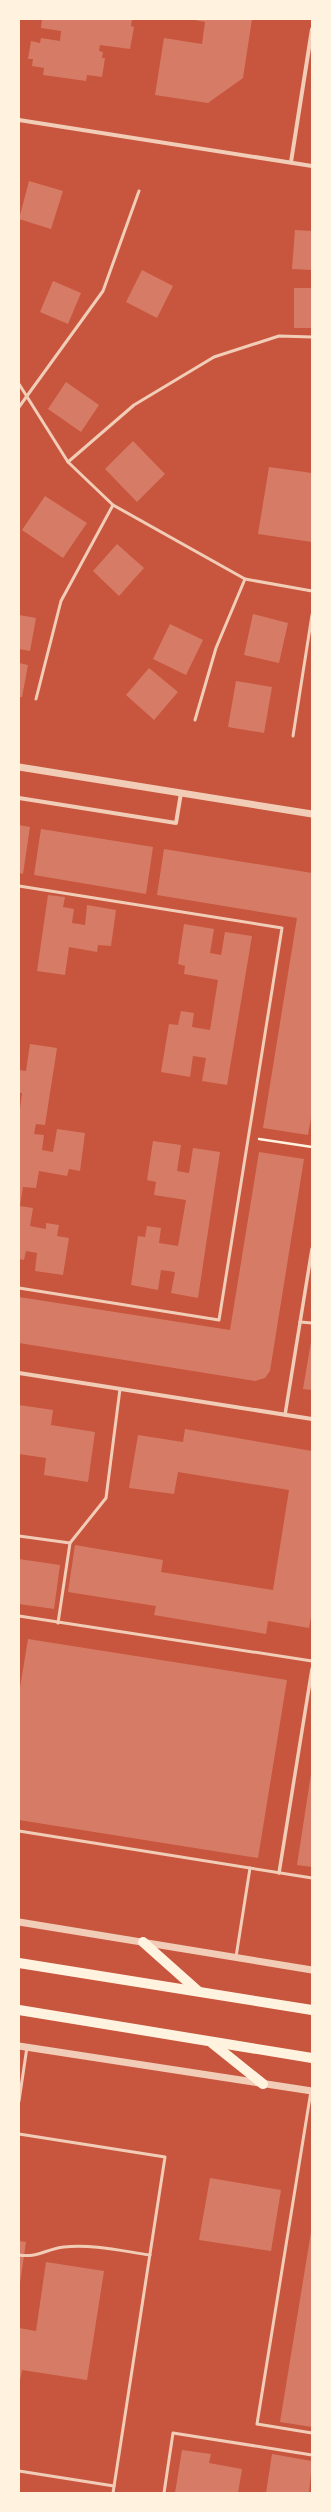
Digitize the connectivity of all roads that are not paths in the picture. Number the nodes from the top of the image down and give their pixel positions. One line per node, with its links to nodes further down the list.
1 (312, 29): 3 (street)
2 (19, 120): 3 (street)
3 (291, 162): 4 (street)
4 (312, 166)
5 (138, 191): 8 (lane)
6 (312, 337): 10 (lane)
7 (19, 384): 8 (lane)
8 (27, 397): 9 (lane); 10 (lane)
9 (19, 407)
10 (68, 462): 11 (lane)
11 (113, 505): 12 (lane); 15 (lane)
12 (245, 579): 13 (lane); 16 (lane)
13 (312, 591)
14 (312, 614): 17 (lane)
15 (36, 699)
16 (195, 720)
17 (293, 736)
18 (19, 767): 19 (street)
19 (181, 793): 20 (street); 21 (street)
20 (19, 798)
21 (312, 814)
22 (19, 886): 24 (lane)
23 (312, 1249): 25 (street)
24 (19, 1288)
25 (300, 1322): 26 (lane); 29 (street)
26 (312, 1324)
27 (19, 1373): 28 (street)
28 (120, 1389): 29 (street); 32 (lane)
29 (285, 1415): 30 (street)
30 (312, 1419)
31 (19, 1536): 32 (lane)
32 (70, 1543): 34 (lane)
33 (19, 1616): 34 (lane)
34 (58, 1623): 35 (lane)
35 (312, 1661)
36 (312, 1669): 39 (street)
37 (19, 1831): 38 (lane)
38 (250, 1868): 39 (lane); 43 (lane)
39 (279, 1873): 40 (lane)
40 (312, 1878)
41 (19, 1922): 42 (street)
42 (143, 1942): 43 (street); 46 (main road)
43 (236, 1957): 45 (street)
44 (19, 1962): 46 (main road)
45 (312, 1970)
46 (198, 1992): 48 (main road)
47 (19, 2010): 49 (main road)
48 (312, 2010)
49 (211, 2042): 52 (main road); 53 (main road)
50 (19, 2046): 51 (street)
51 (27, 2048): 53 (street); 55 (lane)
52 (312, 2058)
53 (263, 2084): 54 (street)
54 (311, 2091): 59 (lane)
55 (19, 2101)
56 (19, 2134): 58 (lane)
57 (19, 2255): 58 (lane)
58 (150, 2255): 62 (lane)
59 (312, 2433)
60 (312, 2455): 64 (lane)
61 (19, 2471): 62 (lane)
62 (114, 2486): 63 (lane)
63 (113, 2493)
64 (164, 2493)

